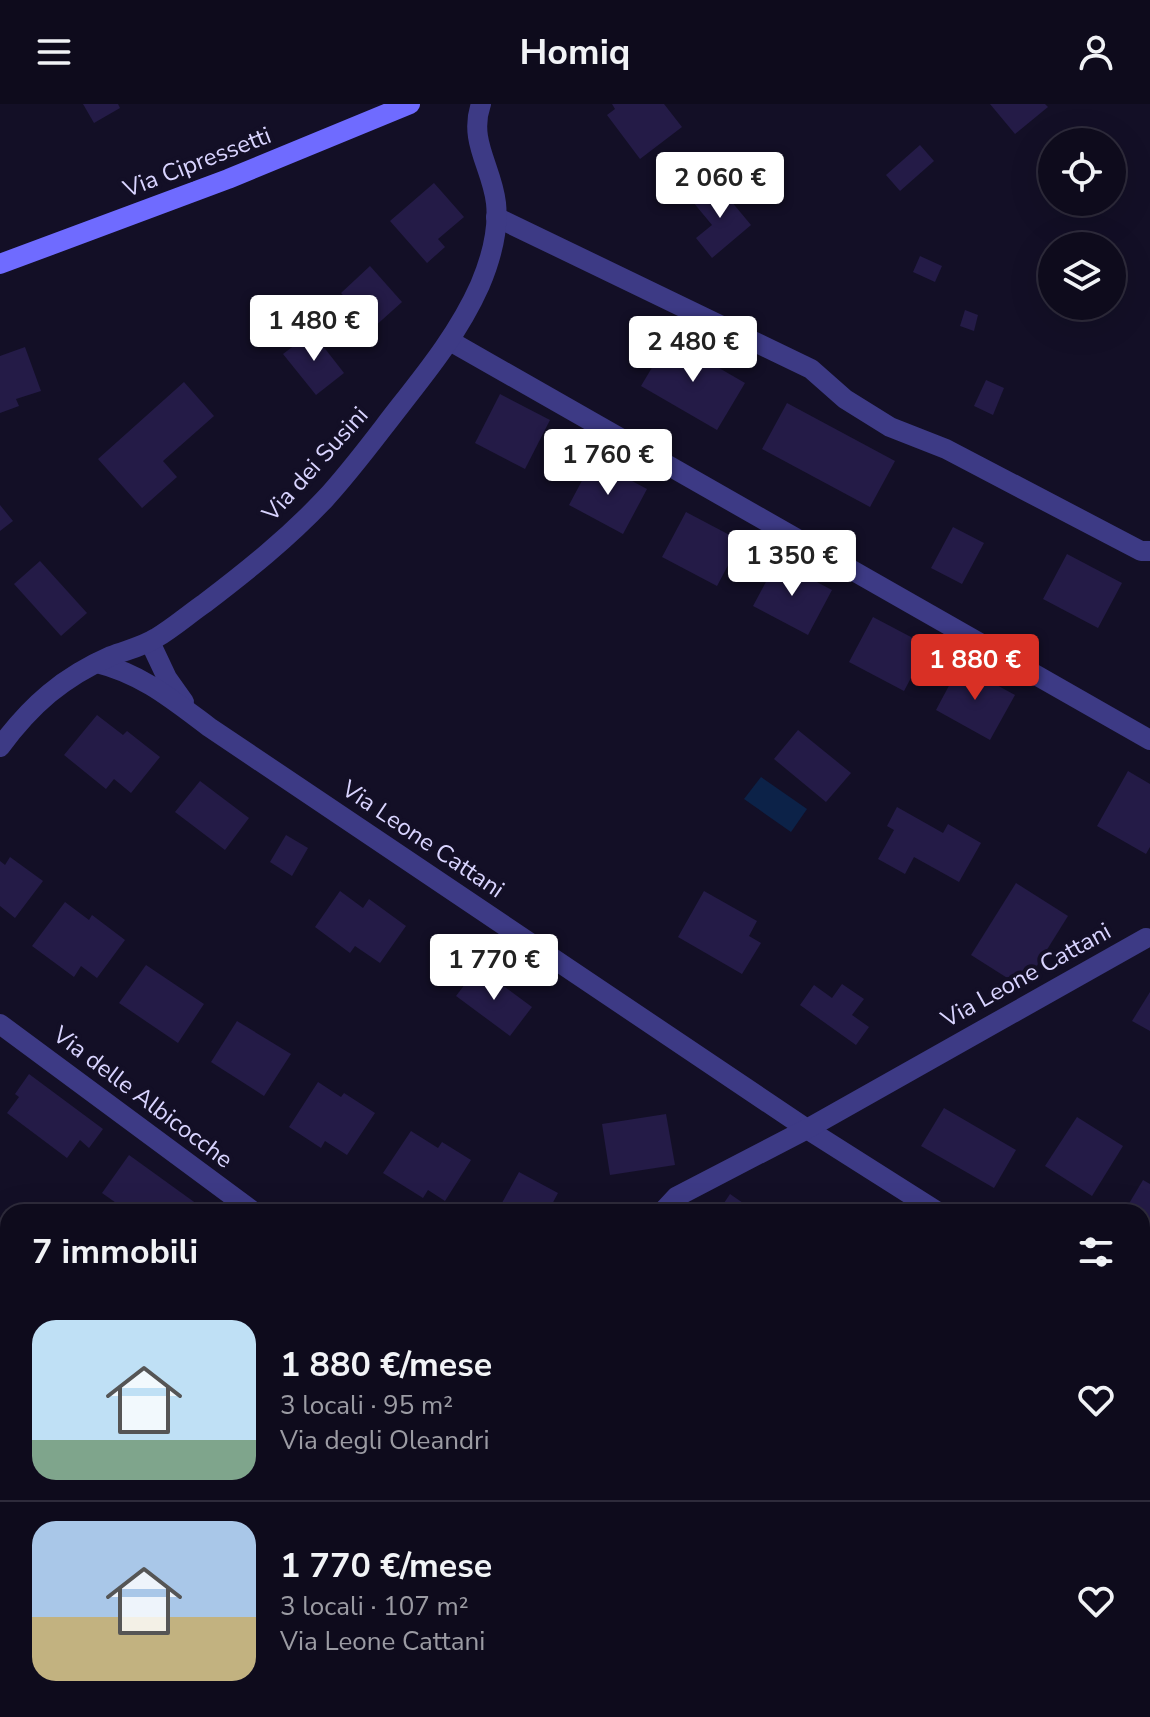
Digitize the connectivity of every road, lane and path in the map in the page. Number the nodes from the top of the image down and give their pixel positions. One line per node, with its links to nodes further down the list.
1 (410, 104): 4 (street, Via Cipressetti)
2 (481, 104): 3 (street, Via dei Susini)
3 (496, 217): 5 (street, Via dei Susini); 6 (street)
4 (0, 264)
5 (450, 341): 7 (street, Via dei Susini); 10 (street)
6 (1150, 551)
7 (150, 642): 8 (street, Via dei Susini); 9 (street, Via Leone Cattani)
8 (97, 663): 9 (street, Via Leone Cattani); 11 (street, Via dei Susini)
9 (209, 727): 14 (street, Via Leone Cattani)
10 (1150, 740)
11 (0, 747)
12 (1146, 938): 14 (street, Via Leone Cattani)
13 (0, 1024): 15 (street, Via delle Albicocche)
14 (807, 1129): 16 (street, Via Leone Cattani); 17 (street, Via Leone Cattani)
15 (243, 1204)
16 (669, 1204)
17 (925, 1204)

